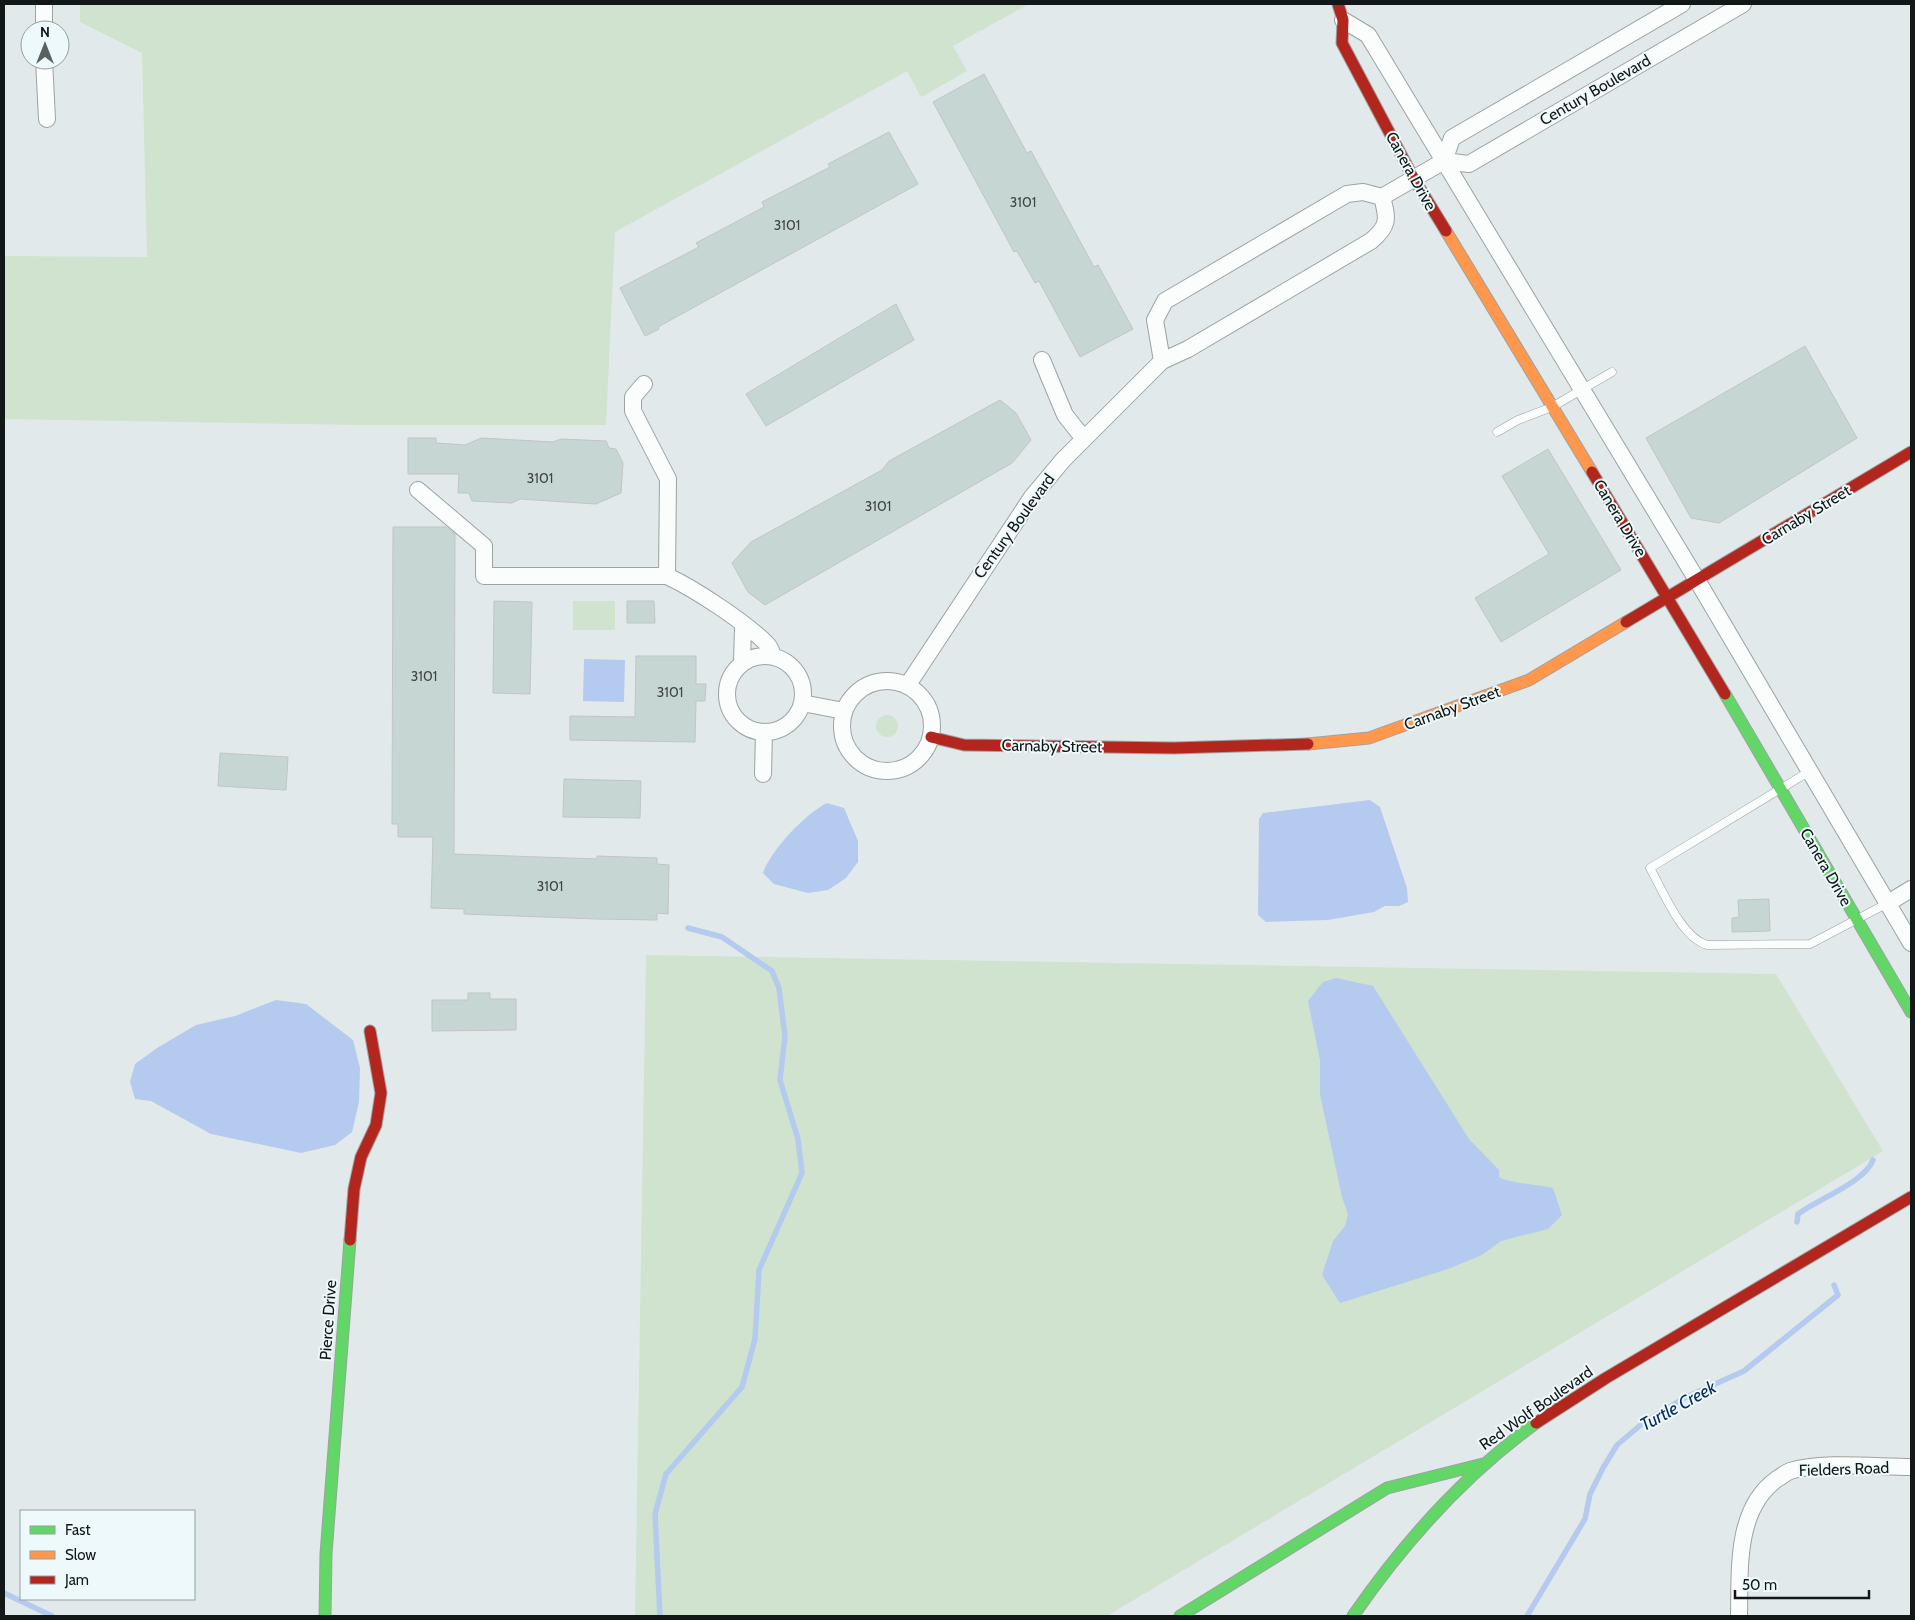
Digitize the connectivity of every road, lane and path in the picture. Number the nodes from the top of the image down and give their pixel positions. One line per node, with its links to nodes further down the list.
1 (44, 4): 5 (street)
2 (1338, 4): 6 (main road, Canera Drive)
3 (1682, 4): 9 (street, Century Boulevard)
4 (1743, 4): 9 (street, Century Boulevard)
5 (44, 20)
6 (1343, 20): 9 (street, Canera Drive); 10 (main road, Canera Drive)
7 (45, 70): 8 (street)
8 (47, 118)
9 (1444, 161): 10 (street); 16 (street, Canera Drive)
10 (1414, 179): 11 (street); 17 (main road, Canera Drive)
11 (1382, 197): 13 (street, Century Boulevard); 13 (street)
12 (1042, 360): 19 (street)
13 (1162, 361): 19 (street, Century Boulevard)
14 (1612, 372): 16 (lane)
15 (644, 384): 22 (street)
16 (1582, 390): 17 (lane); 23 (street, Canera Drive)
17 (1552, 407): 18 (lane); 24 (main road, Canera Drive)
18 (1497, 432)
19 (1084, 439): 28 (street, Century Boulevard)
20 (1911, 452): 23 (main road, Carnaby Street)
21 (418, 490): 22 (street)
22 (667, 576): 25 (street)
23 (1697, 580): 24 (main road, Carnaby Street); 33 (street, Canera Drive)
24 (1668, 597): 32 (main road, Carnaby Street); 35 (main road, Canera Drive)
25 (743, 626): 26 (street); 27 (street)
26 (774, 657): 27 (street); 29 (street)
27 (742, 664): 31 (street)
28 (907, 686): 30 (street); 32 (street)
29 (802, 703): 30 (street); 31 (street)
30 (844, 712): 32 (street)
31 (764, 732): 34 (street)
32 (931, 737)
33 (1810, 771): 35 (lane); 37 (street, Canera Drive)
34 (763, 774)
35 (1780, 788): 38 (main road, Canera Drive); 38 (lane)
36 (1911, 889): 37 (street)
37 (1888, 903): 38 (lane); 39 (street, Canera Drive)
38 (1857, 919): 40 (main road, Canera Drive)
39 (1911, 943)
40 (1911, 1012)
41 (370, 1031): 45 (main road, Pierce Drive)
42 (1911, 1197): 43 (main road, Red Wolf Boulevard)
43 (1485, 1464): 46 (main road); 47 (main road, Red Wolf Boulevard)
44 (1911, 1467): 48 (street, Fielders Road)
45 (325, 1616)
46 (1180, 1616)
47 (1353, 1616)
48 (1739, 1616)

